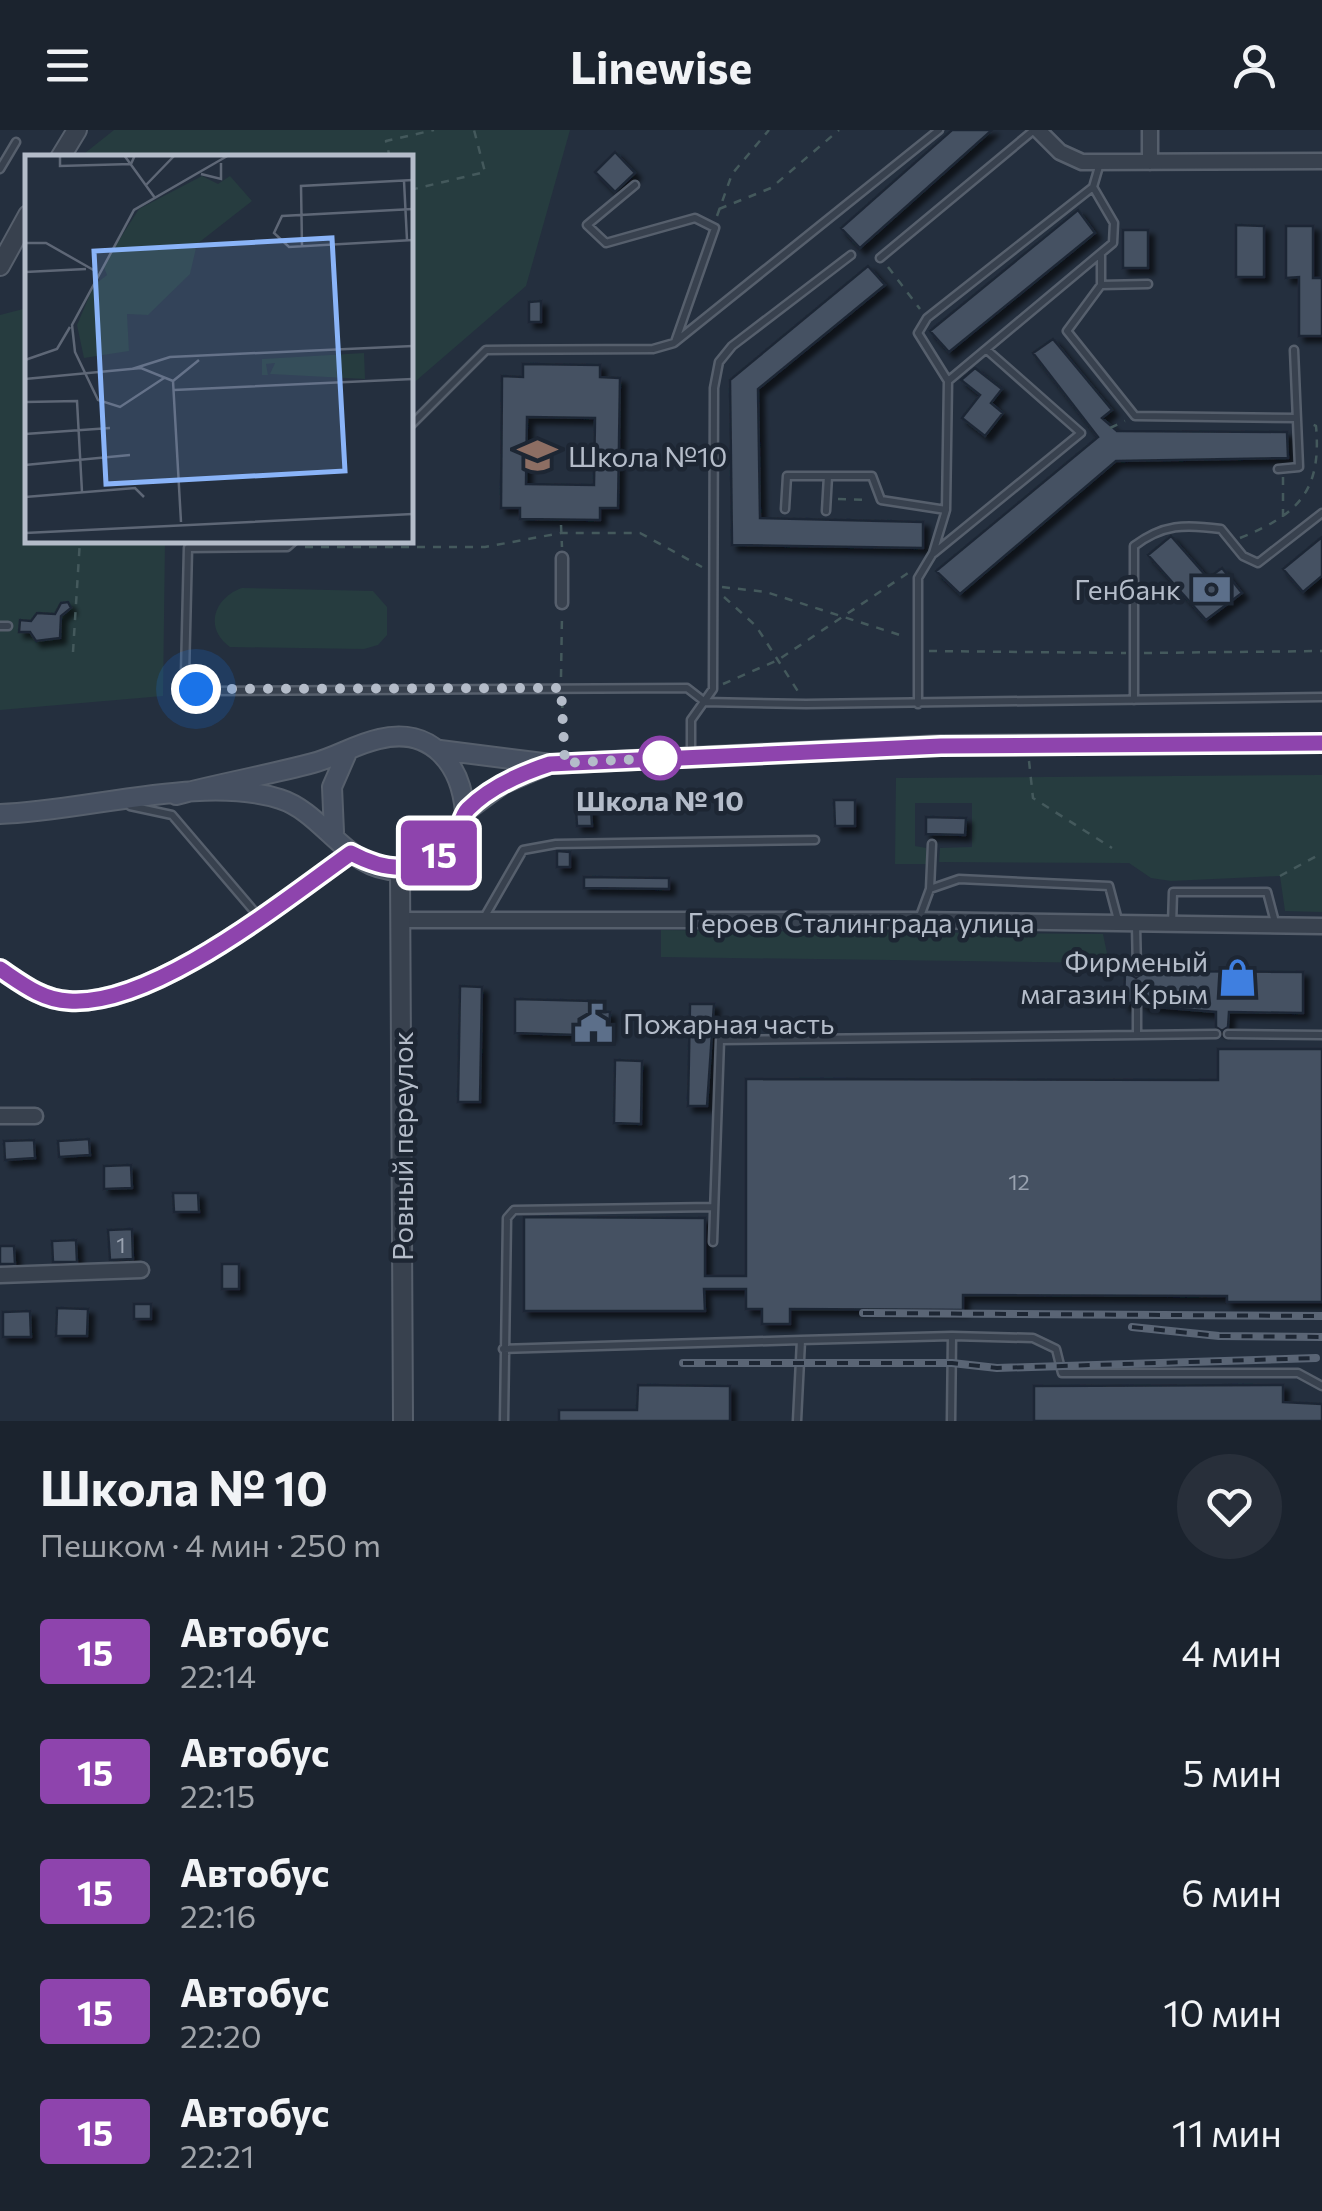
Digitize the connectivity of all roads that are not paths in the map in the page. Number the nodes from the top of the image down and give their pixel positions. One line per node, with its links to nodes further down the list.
1 (77, 130): 6 (street)
2 (939, 130): 21 (lane)
3 (1036, 130): 9 (street); 17 (lane)
4 (1150, 130): 8 (street)
5 (16, 142): 10 (lane)
6 (62, 155)
7 (1322, 161): 8 (street)
8 (1150, 162): 9 (street)
9 (1100, 163): 12 (lane)
10 (0, 169)
11 (635, 185): 21 (lane)
12 (1094, 187): 15 (lane); 24 (lane)
13 (25, 219): 14 (street)
14 (5, 244): 18 (street)
15 (1101, 254): 20 (lane); 22 (lane)
16 (851, 256): 39 (lane)
17 (880, 258)
18 (0, 266)
19 (1148, 284): 20 (lane)
20 (1101, 285): 25 (lane)
21 (674, 343): 26 (lane)
22 (986, 350): 24 (lane); 34 (lane)
23 (1294, 350): 25 (lane)
24 (948, 382): 30 (lane)
25 (1297, 418): 27 (lane)
26 (412, 424)
27 (1280, 469)
28 (828, 476): 29 (lane); 30 (lane); 31 (lane)
29 (785, 509)
30 (946, 510): 34 (lane)
31 (826, 511)
32 (1322, 513): 38 (lane)
33 (293, 542): 39 (lane)
34 (933, 554): 40 (lane)
35 (562, 558): 36 (street)
36 (562, 603)
37 (1322, 697): 38 (lane)
38 (1134, 700): 40 (lane)
39 (705, 702): 40 (lane); 44 (lane)
40 (918, 704)
41 (1322, 744): 44 (main road)
42 (440, 750): 43 (main road); 45 (main road); 48 (main road)
43 (346, 755): 46 (main road); 50 (main road)
44 (691, 756): 45 (main road)
45 (558, 763): 48 (main road)
46 (176, 795): 47 (main road); 50 (main road)
47 (104, 803): 49 (main road); 56 (lane)
48 (465, 812): 54 (main road)
49 (0, 814)
50 (334, 832): 53 (main road)
51 (814, 840): 59 (lane)
52 (932, 844): 55 (lane)
53 (351, 853): 54 (main road); 56 (street)
54 (400, 870): 57 (street, Ровный переулок)
55 (930, 889): 58 (lane); 60 (lane)
56 (260, 918): 65 (street)
57 (401, 920): 59 (street, Героев Сталинграда улица); 82 (street, Ровный переулок)
58 (919, 920): 59 (street, Героев Сталинграда улица); 60 (street, Героев Сталинграда улица)
59 (482, 922)
60 (1119, 925): 61 (street, Героев Сталинграда улица)
61 (1136, 926): 62 (street, Героев Сталинграда улица); 66 (lane)
62 (1172, 926): 63 (street, Героев Сталинграда улица); 63 (lane)
63 (1276, 926): 64 (street, Героев Сталинграда улица)
64 (1322, 926)
65 (0, 970)
66 (1137, 971)
67 (1137, 1006): 70 (lane)
68 (1216, 1034): 70 (lane)
69 (1228, 1034): 71 (lane)
70 (1137, 1035): 74 (lane)
71 (1322, 1035)
72 (0, 1116): 73 (street)
73 (36, 1116)
74 (713, 1207): 75 (lane); 80 (lane)
75 (713, 1242)
76 (141, 1270): 77 (street)
77 (0, 1275)
78 (952, 1336): 79 (lane); 81 (lane); 85 (lane)
79 (802, 1340): 80 (lane); 84 (lane)
80 (504, 1349): 83 (lane)
81 (1322, 1386)
82 (404, 1421)
83 (504, 1421)
84 (797, 1421)
85 (951, 1421)

